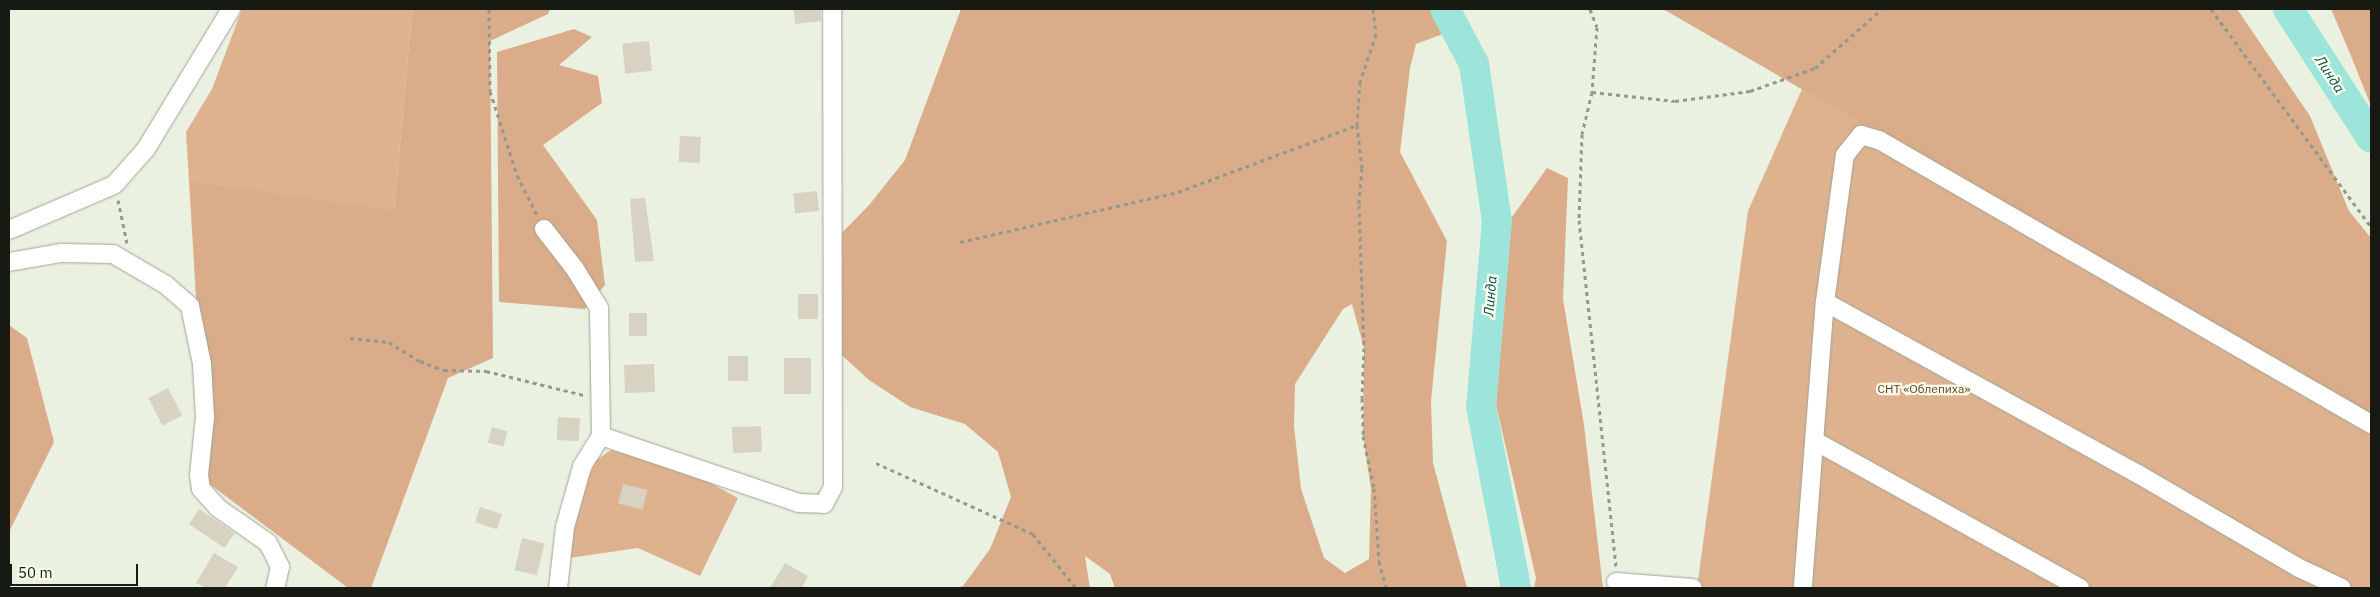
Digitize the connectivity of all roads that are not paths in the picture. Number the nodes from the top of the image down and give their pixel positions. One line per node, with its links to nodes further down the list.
1 (231, 9): 4 (street)
2 (832, 9): 8 (street)
3 (544, 229): 8 (street)
4 (9, 230)
5 (9, 262): 12 (street)
6 (1825, 302): 7 (street); 9 (street); 16 (street)
7 (2371, 424)
8 (601, 436): 13 (street)
9 (1815, 441): 11 (street); 15 (street)
10 (1616, 582): 14 (street)
11 (1805, 587)
12 (275, 588)
13 (558, 588)
14 (1693, 588)
15 (2080, 588)
16 (2342, 588)

